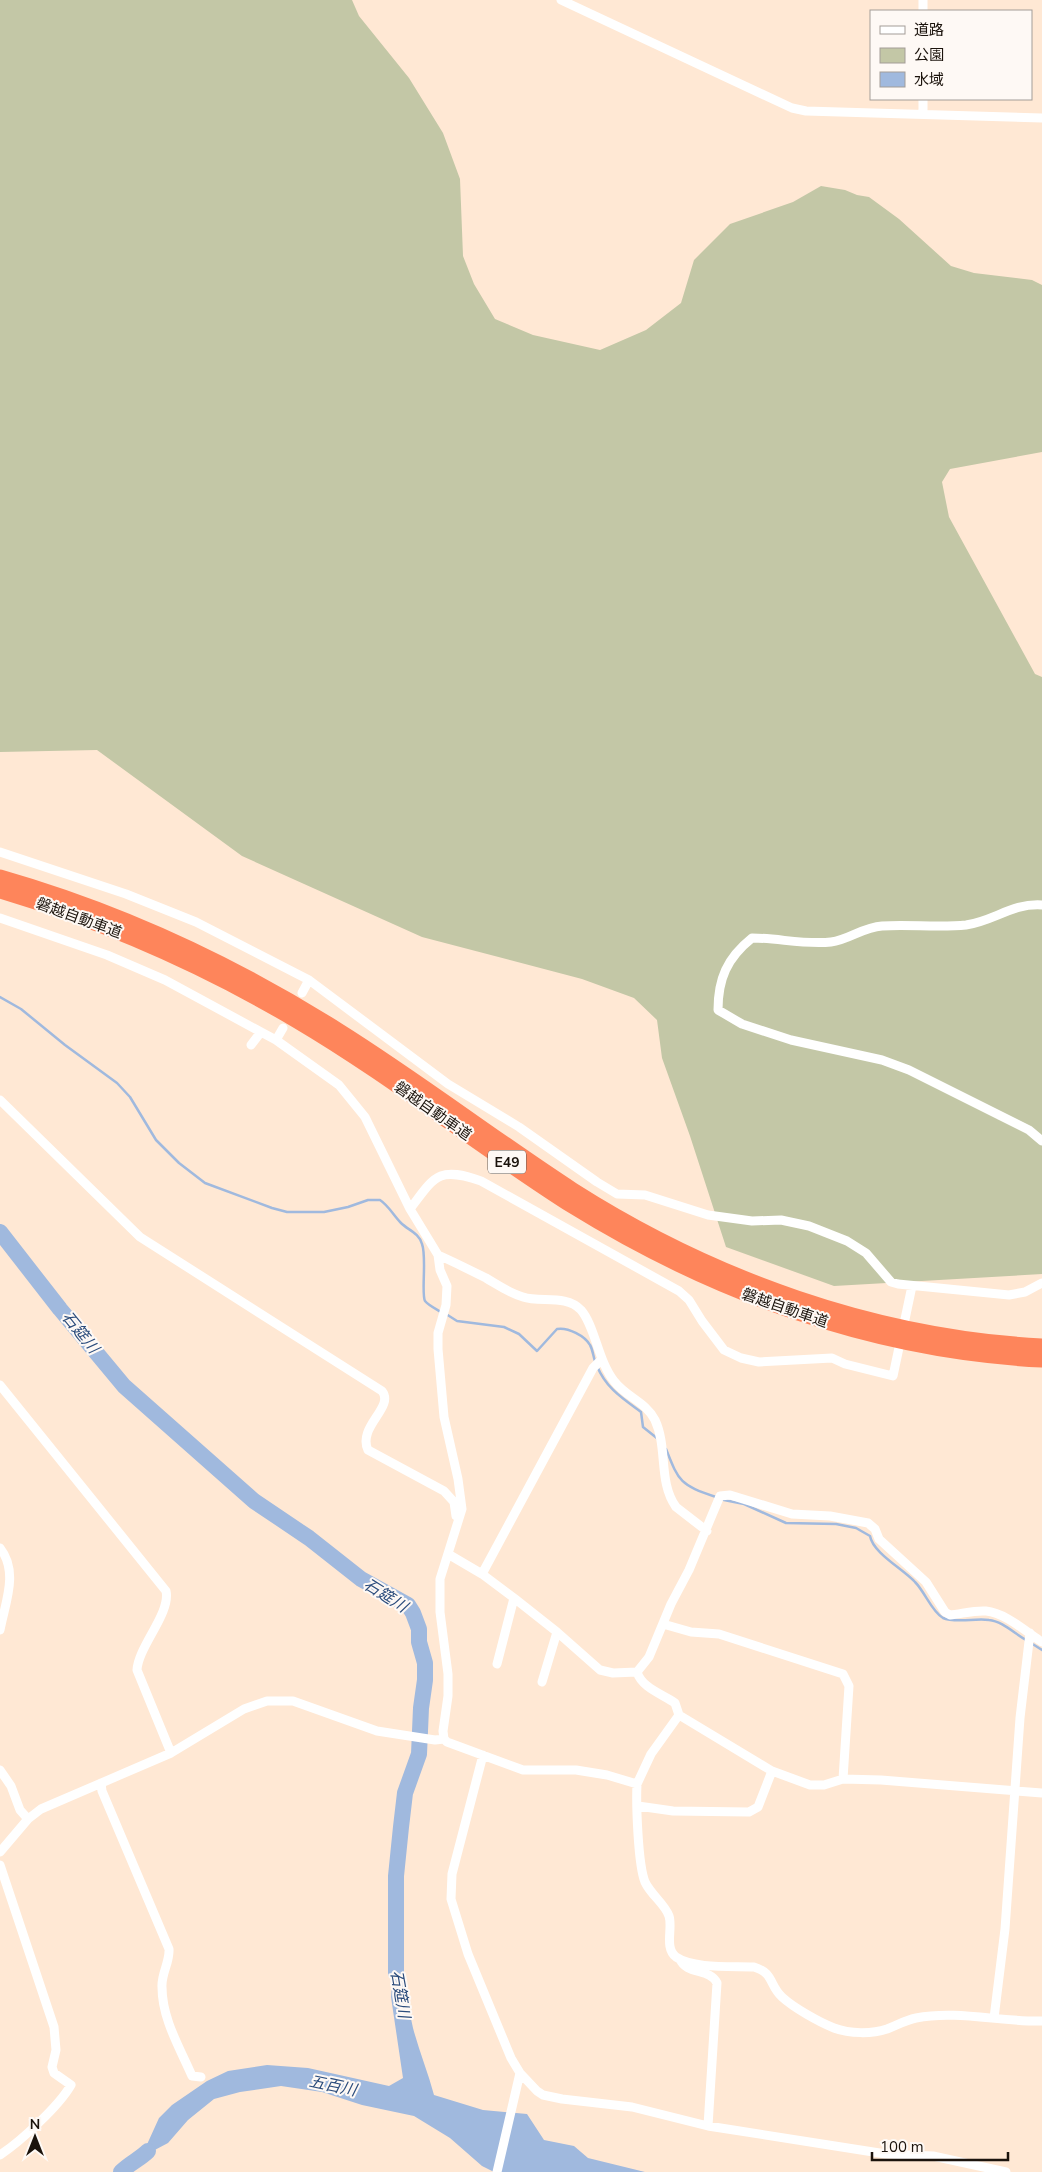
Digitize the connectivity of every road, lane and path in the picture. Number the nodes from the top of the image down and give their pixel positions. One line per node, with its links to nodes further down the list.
1 (561, 0): 3 (street)
2 (923, 100): 3 (street)
3 (923, 113): 4 (street)
4 (1042, 118)
5 (0, 852): 10 (street)
6 (0, 876): 22 (highway, 磐越自動車道 / E49)
7 (0, 891): 24 (highway, 磐越自動車道 / E49)
8 (1042, 905): 17 (street)
9 (0, 918): 13 (street)
10 (309, 980): 11 (street); 21 (street)
11 (302, 993)
12 (283, 1028): 14 (street)
13 (261, 1032): 14 (street); 15 (street)
14 (276, 1040): 18 (street)
15 (251, 1044)
16 (0, 1100): 26 (street)
17 (1042, 1140)
18 (410, 1209): 19 (street); 21 (street)
19 (438, 1255): 23 (street); 26 (street)
20 (1042, 1283): 21 (street)
21 (911, 1290)
22 (1042, 1346)
23 (602, 1360): 27 (street); 30 (street)
24 (1042, 1360)
25 (0, 1385): 42 (street)
26 (459, 1523): 29 (street)
27 (707, 1531): 32 (street); 35 (street)
28 (0, 1548): 33 (street)
29 (448, 1554): 30 (street); 41 (street)
30 (482, 1574): 31 (street)
31 (514, 1598): 34 (street); 37 (street)
32 (663, 1624): 38 (street); 46 (street)
33 (0, 1630)
34 (557, 1632): 38 (street); 39 (street)
35 (1030, 1633): 36 (street); 49 (street)
36 (1042, 1642)
37 (497, 1664)
38 (637, 1672): 40 (street)
39 (542, 1682)
40 (678, 1715): 45 (street); 48 (street)
41 (440, 1739): 42 (street); 43 (street)
42 (171, 1753): 47 (street)
43 (483, 1754): 48 (street); 58 (street)
44 (0, 1770): 52 (street)
45 (772, 1770): 46 (street); 51 (street)
46 (843, 1780): 49 (street)
47 (101, 1783): 52 (street); 59 (street)
48 (637, 1784): 51 (street)
49 (1014, 1791): 50 (street); 56 (street)
50 (1042, 1793)
51 (638, 1806): 55 (street)
52 (28, 1819): 53 (street)
53 (0, 1852)
54 (0, 1865): 61 (street)
55 (680, 1958): 56 (street); 60 (street)
56 (994, 2018): 57 (street)
57 (1042, 2021)
58 (520, 2073): 60 (street); 62 (street)
59 (201, 2077)
60 (708, 2126): 63 (street)
61 (0, 2154)
62 (497, 2172)
63 (1006, 2172)

